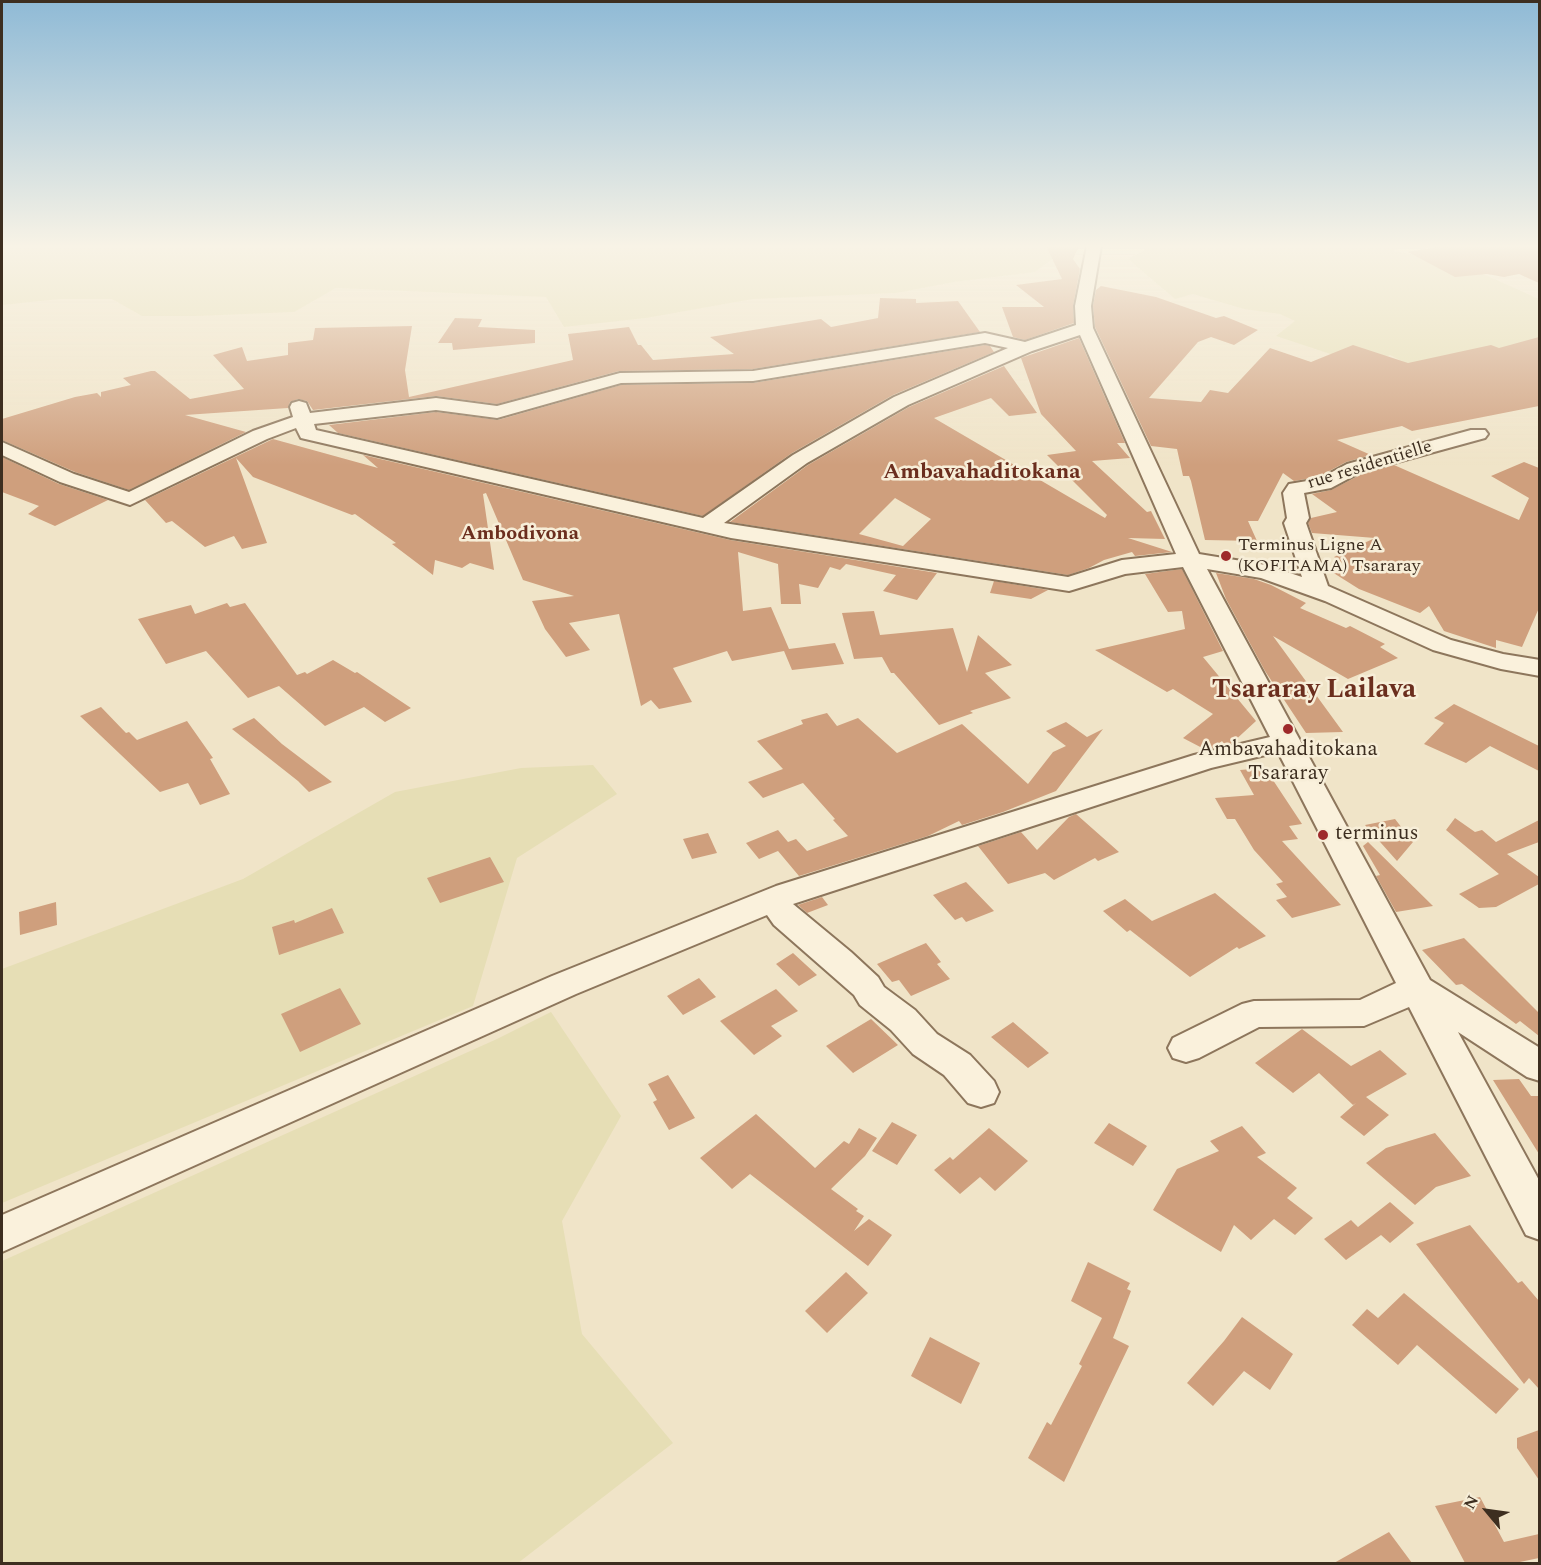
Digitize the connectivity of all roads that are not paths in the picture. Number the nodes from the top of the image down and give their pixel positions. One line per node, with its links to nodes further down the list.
1 (1084, 319): 2 (street)
2 (1085, 328): 3 (street); 8 (street)
3 (1026, 347): 4 (street); 7 (street)
4 (301, 413): 6 (street); 7 (street)
5 (1478, 434): 9 (street, rue residentielle)
6 (2, 448)
7 (707, 525): 8 (street)
8 (1190, 559): 9 (street); 11 (street)
9 (1318, 590): 10 (street)
10 (1539, 668)
11 (1285, 742): 12 (street); 13 (street)
12 (773, 900): 16 (street); 18 (street)
13 (1416, 988): 14 (street); 15 (street); 17 (street)
14 (1185, 1048)
15 (1539, 1067)
16 (981, 1092)
17 (1539, 1222)
18 (2, 1234)

